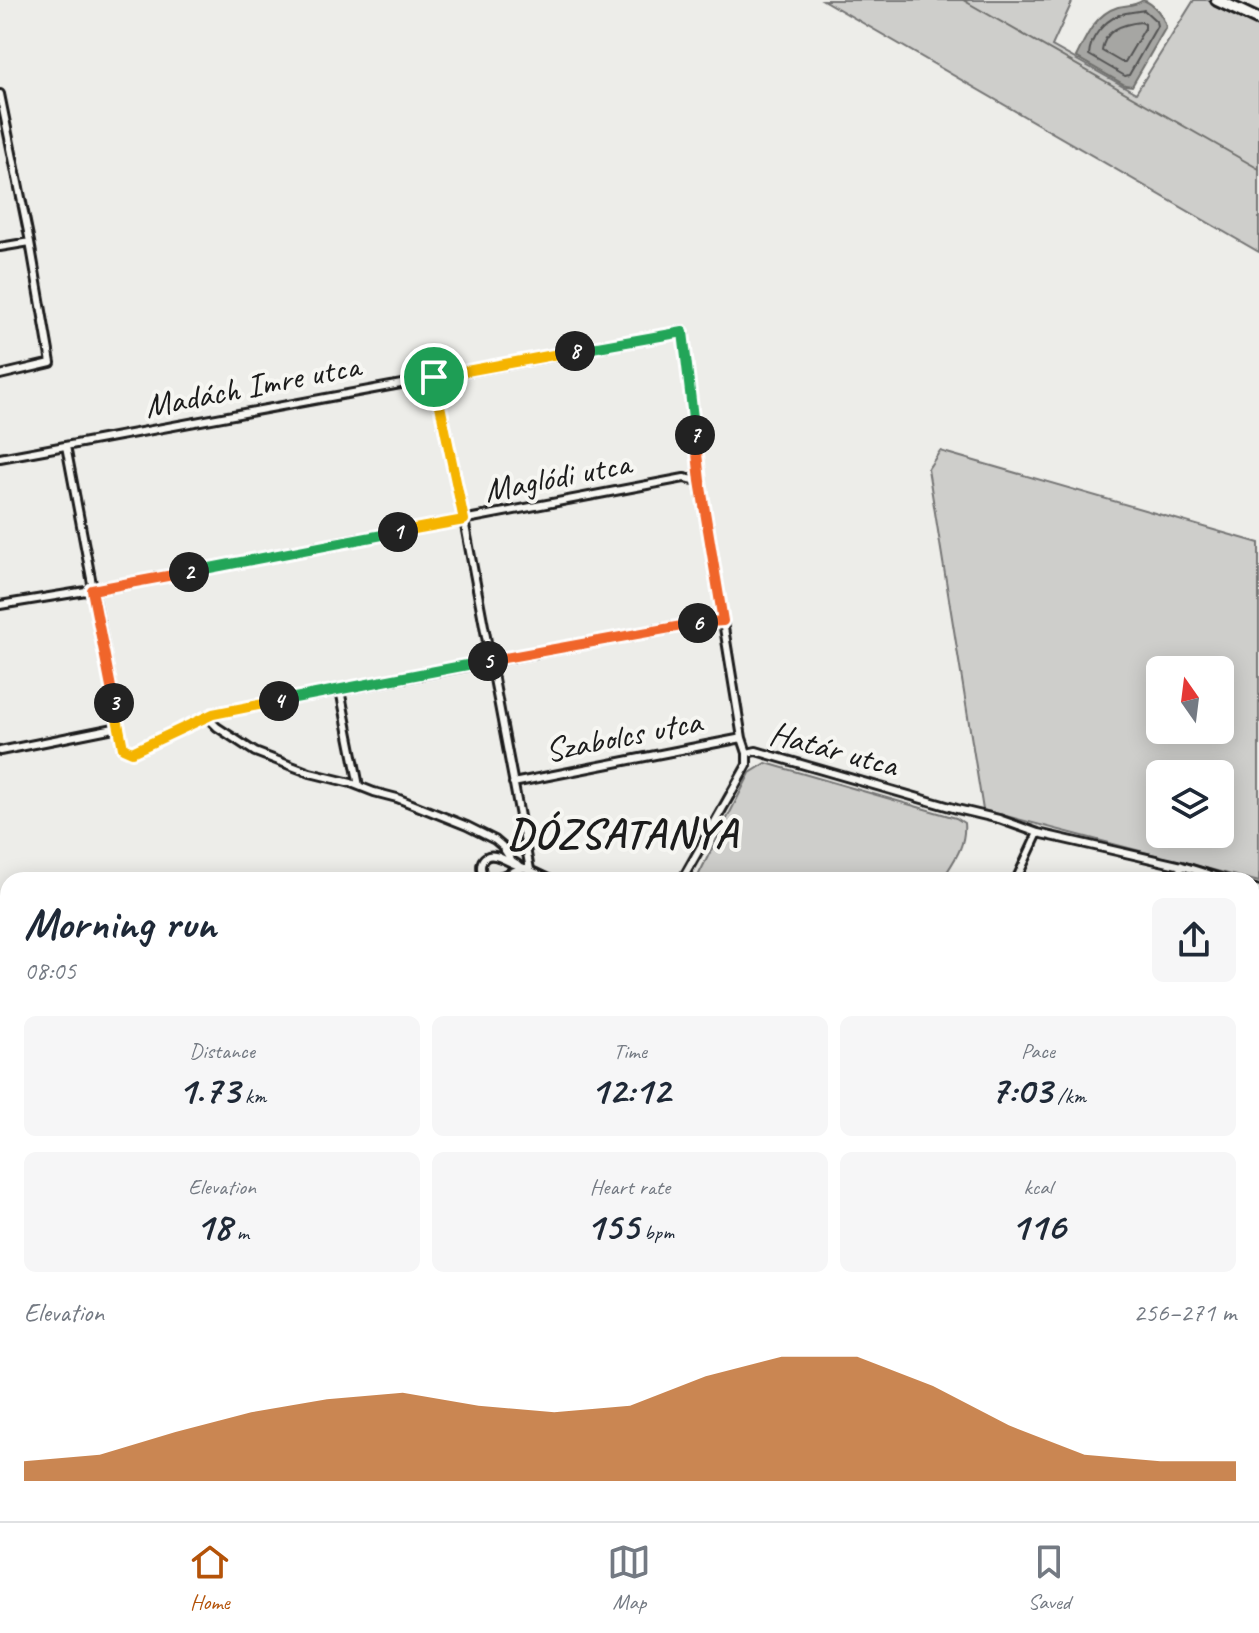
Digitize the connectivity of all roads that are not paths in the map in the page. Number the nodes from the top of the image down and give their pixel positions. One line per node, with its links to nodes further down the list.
1 (1217, 0): 2 (main road)
2 (1259, 20)
3 (0, 94): 4 (street)
4 (3, 121): 5 (street)
5 (30, 242): 6 (street); 8 (street)
6 (0, 247)
7 (683, 332): 9 (street, Madách Imre utca); 12 (street, Határ utca)
8 (0, 375)
9 (434, 377): 10 (street, Madách Imre utca); 13 (street)
10 (66, 446): 11 (street, Madách Imre utca); 14 (street)
11 (0, 458)
12 (700, 481): 13 (street, Maglódi utca); 16 (street, Határ utca)
13 (464, 520): 14 (street, Maglódi utca); 17 (street)
14 (92, 590): 15 (street, Maglódi utca); 20 (street)
15 (0, 605)
16 (723, 621): 17 (street); 21 (street, Határ utca)
17 (489, 661): 18 (street); 24 (street)
18 (340, 690): 19 (street); 25 (street)
19 (207, 717): 20 (street); 25 (street)
20 (119, 727): 22 (street)
21 (742, 738): 23 (street, Határ utca); 24 (street, Szabolcs utca)
22 (0, 751)
23 (747, 753): 26 (street, Határ utca); 34 (street)
24 (513, 783): 29 (street)
25 (359, 786): 27 (street)
26 (1038, 833): 28 (street, Határ utca); 35 (street)
27 (517, 864): 29 (street); 30 (street)
28 (1182, 866): 36 (street); 37 (street, Határ utca)
29 (528, 869): 31 (street); 32 (street); 33 (street)
30 (481, 872)
31 (510, 872)
32 (529, 872)
33 (534, 872)
34 (687, 872)
35 (1020, 872)
36 (1179, 872)
37 (1201, 872)

